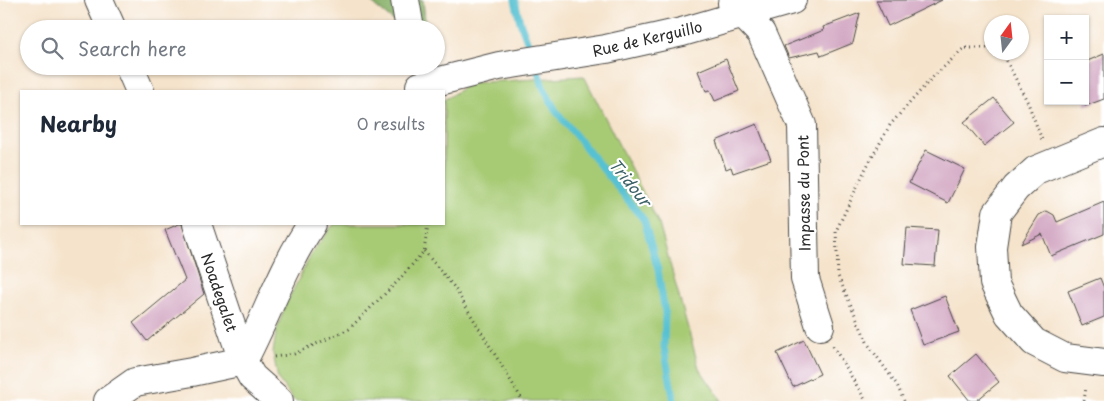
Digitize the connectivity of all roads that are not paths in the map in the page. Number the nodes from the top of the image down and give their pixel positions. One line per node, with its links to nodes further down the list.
1 (99, 0): 5 (street)
2 (405, 0): 6 (street)
3 (792, 0): 4 (street, Rue de Kerguillo)
4 (736, 7): 8 (street, Rue de Kerguillo); 13 (street, Impasse du Pont)
5 (108, 20)
6 (408, 20)
7 (133, 75): 9 (street)
8 (419, 81)
9 (140, 90)
10 (1104, 142): 15 (street)
11 (197, 225): 14 (street, Noadegalet)
12 (311, 225): 14 (street)
13 (820, 326)
14 (243, 361): 16 (street); 17 (street, Noadegalet)
15 (1104, 363)
16 (108, 401)
17 (279, 401)

